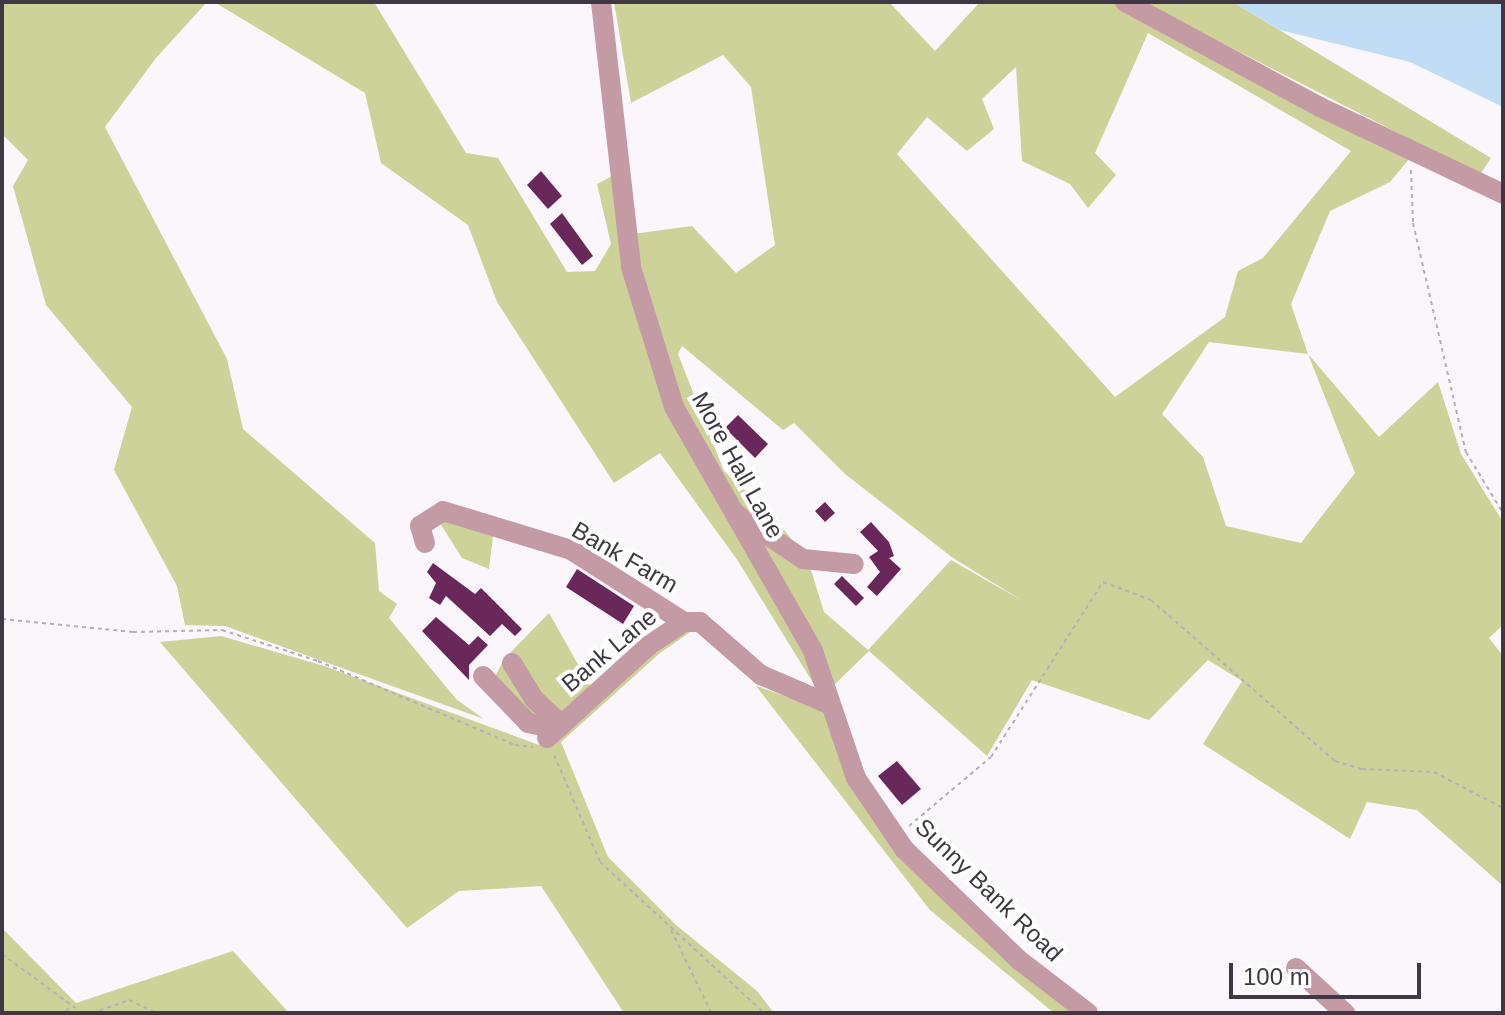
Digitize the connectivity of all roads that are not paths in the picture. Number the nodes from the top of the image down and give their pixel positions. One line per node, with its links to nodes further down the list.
1 (601, 2): 4 (street, More Hall Lane)
2 (1125, 2): 3 (street)
3 (1503, 194)
4 (734, 513): 6 (street); 10 (street, More Hall Lane)
5 (425, 543): 7 (street, Bank Farm)
6 (854, 564)
7 (684, 622): 10 (street, Bank Lane); 11 (street, Bank Lane)
8 (512, 663): 11 (street)
9 (483, 676): 11 (street)
10 (831, 705): 13 (street, Sunny Bank Road)
11 (555, 731)
12 (1296, 968): 14 (street)
13 (1088, 1013)
14 (1345, 1013)

